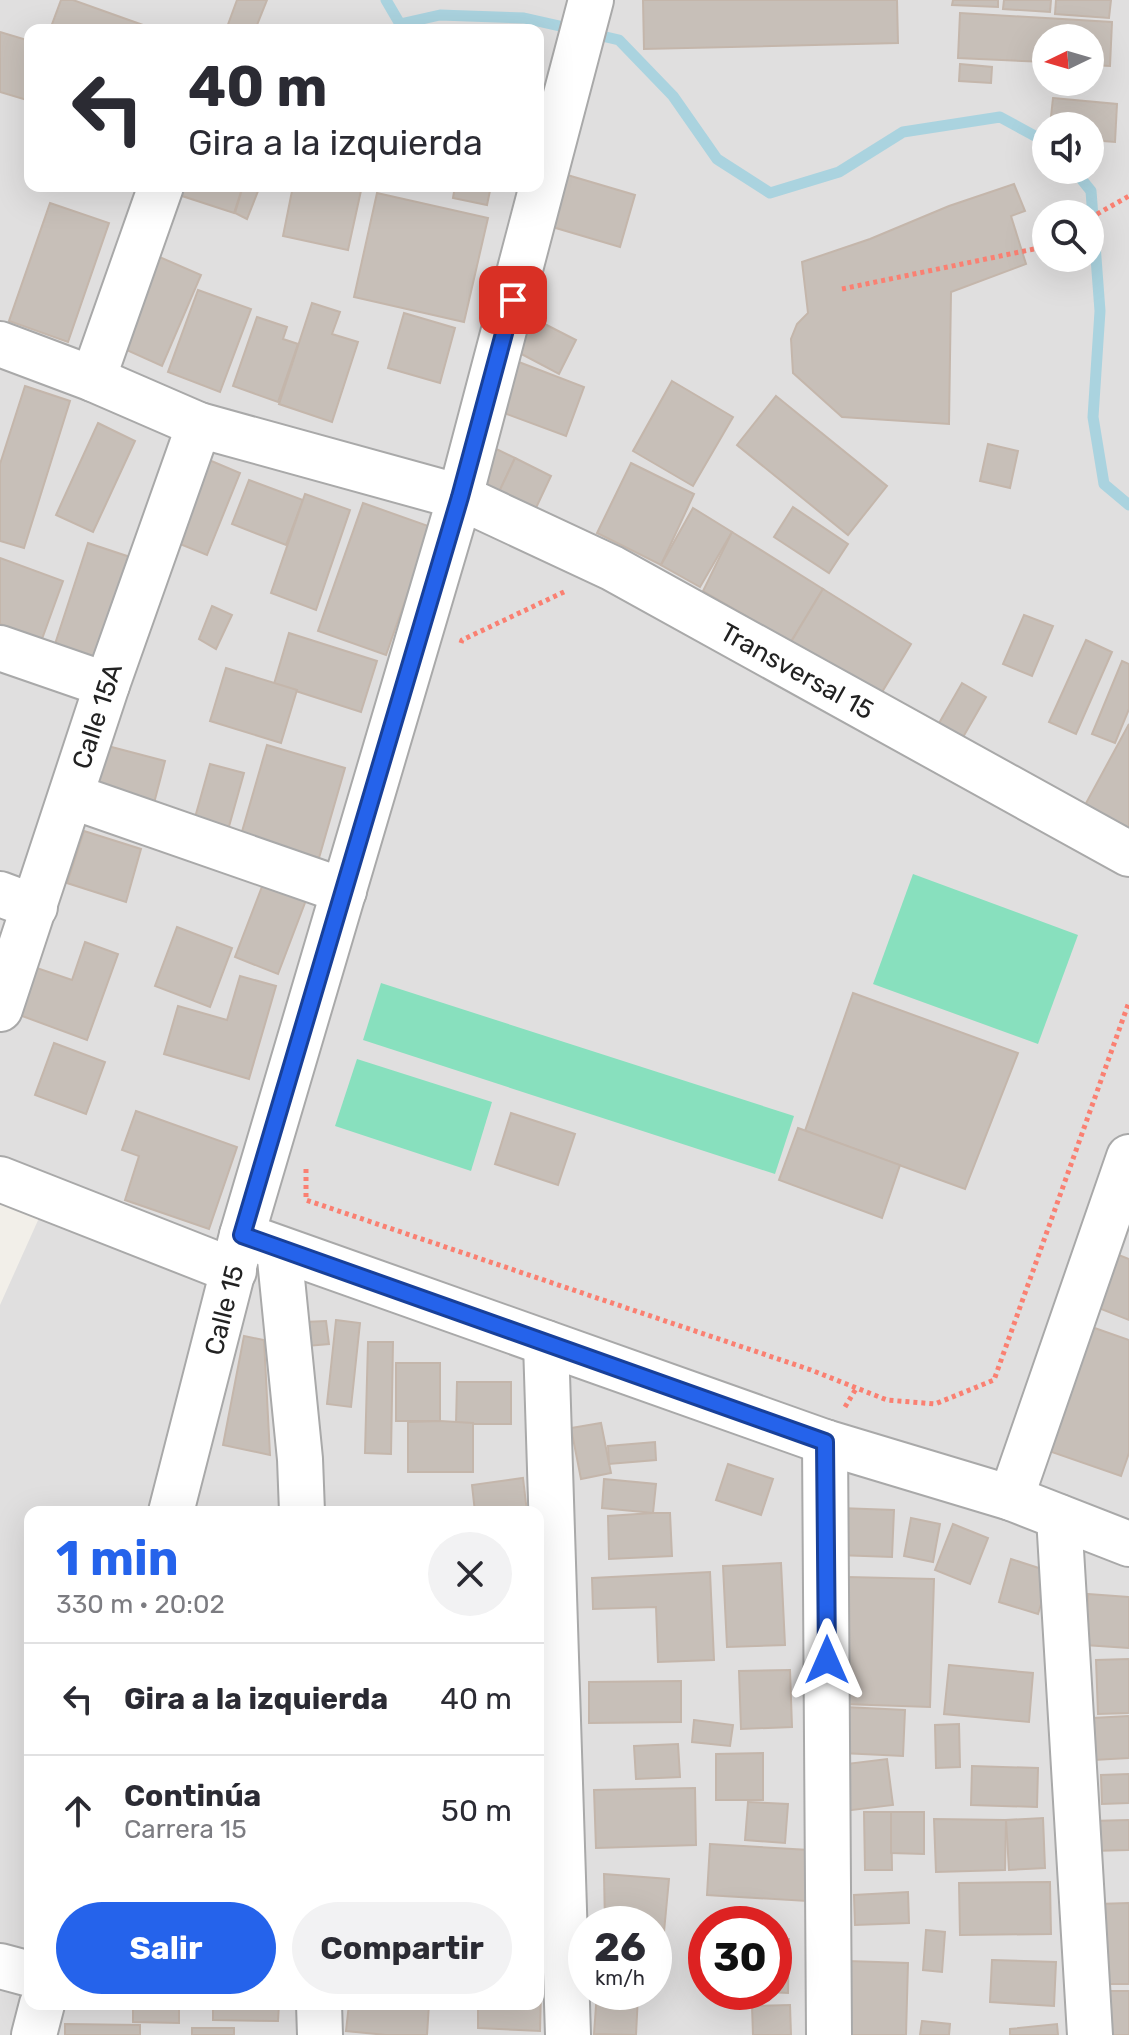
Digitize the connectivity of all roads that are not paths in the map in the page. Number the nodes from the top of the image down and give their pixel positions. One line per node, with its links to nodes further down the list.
1 (591, 0): 2 (street, Calle 15)
2 (544, 183)
3 (159, 192): 6 (street)
4 (542, 192): 8 (street, Calle 15)
5 (0, 344): 6 (street, Transversal 15)
6 (93, 379): 7 (street, Transversal 15)
7 (199, 425): 8 (street, Transversal 15); 10 (street, Calle 15A)
8 (460, 497): 12 (street, Transversal 15); 13 (street, Calle 15)
9 (0, 648): 10 (street)
10 (107, 685): 11 (street, Calle 15A)
11 (71, 796): 13 (street); 14 (street, Calle 15A)
12 (1129, 854)
13 (344, 891): 18 (street, Calle 15)
14 (17, 901): 15 (street, Calle 15A)
15 (0, 1009)
16 (1129, 1157): 21 (street)
17 (0, 1179): 18 (street)
18 (252, 1252): 19 (street); 22 (street, Calle 15); 23 (street)
19 (546, 1343): 20 (street); 32 (street)
20 (825, 1442): 21 (street); 33 (street)
21 (1011, 1498): 24 (street)
22 (173, 1506)
23 (302, 1506)
24 (1059, 1517): 25 (street); 34 (street)
25 (1129, 1544)
26 (0, 1966): 27 (street)
27 (24, 1972)
28 (40, 2010): 30 (street)
29 (319, 2010): 31 (street)
30 (34, 2035)
31 (320, 2035)
32 (568, 2035)
33 (829, 2035)
34 (1090, 2035)

